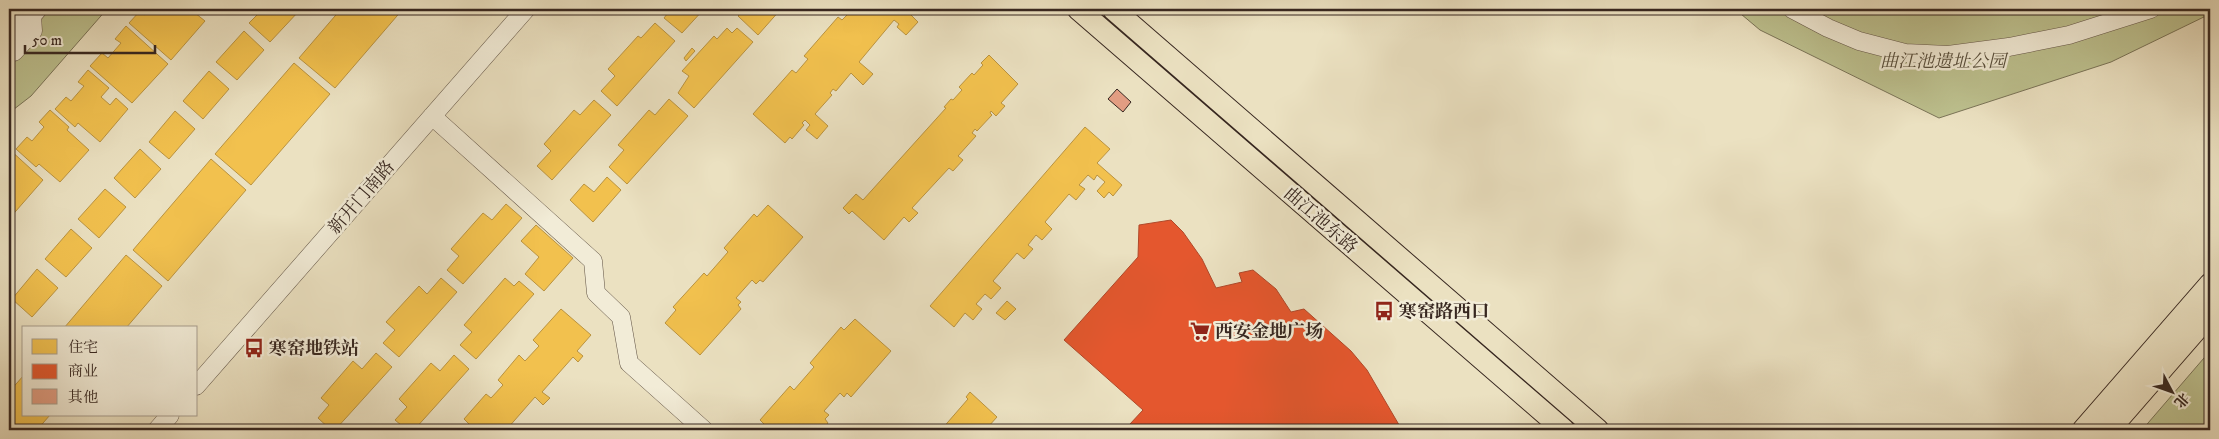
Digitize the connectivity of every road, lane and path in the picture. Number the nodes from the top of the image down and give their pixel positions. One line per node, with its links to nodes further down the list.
1 (25, 9): 8 (street)
2 (38, 9): 9 (street)
3 (526, 9): 10 (street, 新开门南路)
4 (1078, 9): 17 (main road, 曲江池东路)
5 (1113, 9): 18 (main road, 曲江池东路)
6 (1792, 9): 7 (street)
7 (2151, 9)
8 (9, 41)
9 (9, 52)
10 (432, 116): 13 (street, 新开门南路); 16 (street)
11 (2210, 284): 19 (main road)
12 (2210, 314): 20 (main road)
13 (198, 384)
14 (169, 416): 15 (street)
15 (157, 430)
16 (704, 430)
17 (1564, 430)
18 (1598, 430)
19 (2083, 430)
20 (2109, 430)

